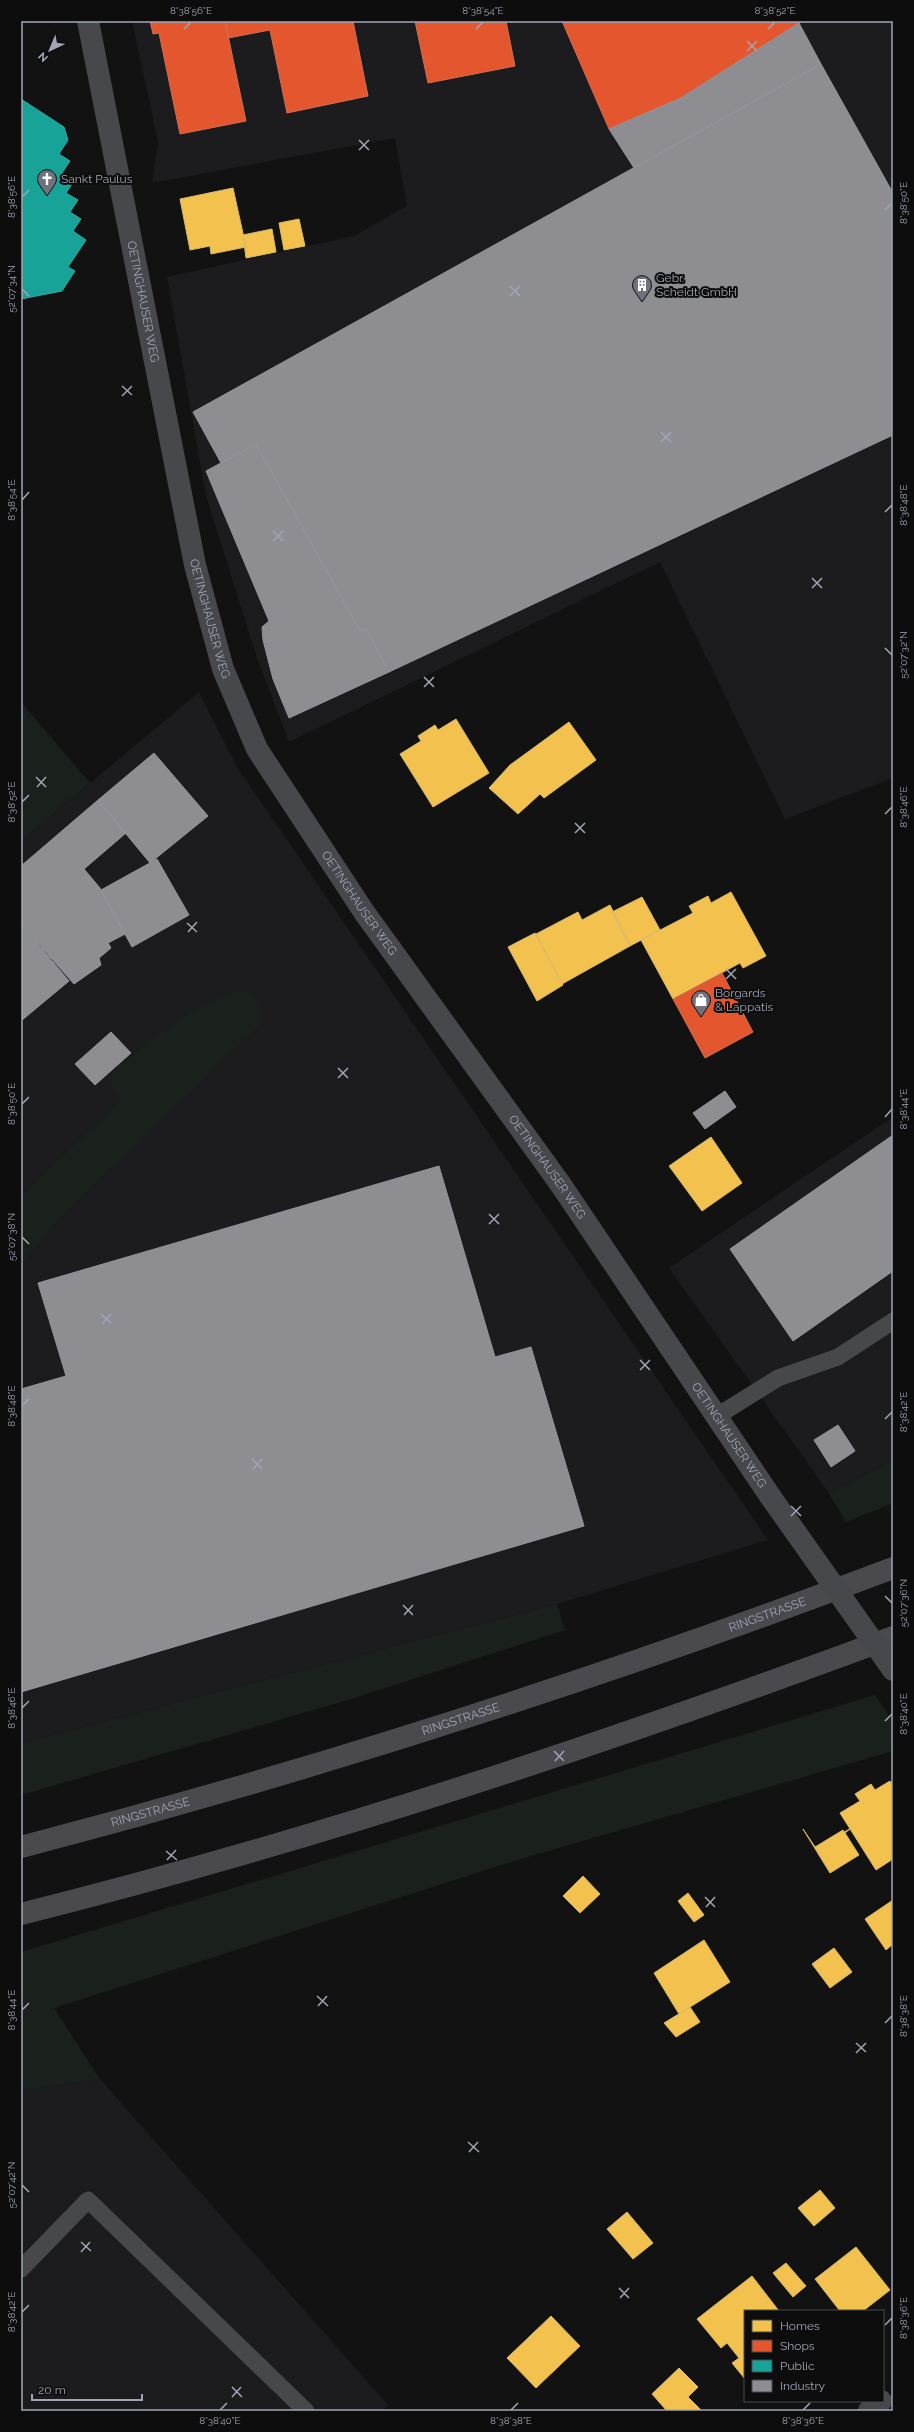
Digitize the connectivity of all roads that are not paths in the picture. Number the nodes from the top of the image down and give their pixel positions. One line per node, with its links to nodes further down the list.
1 (88, 21): 3 (street, OETINGHAUSER WEG)
2 (893, 1321): 3 (lane)
3 (717, 1416): 6 (street, OETINGHAUSER WEG, bridge)
4 (893, 1568): 7 (highway, RINGSTRASSE)
5 (893, 1637): 8 (highway)
6 (893, 1670)
7 (21, 1847)
8 (21, 1914)
9 (21, 2269): 13 (lane)
10 (893, 2392): 11 (street)
11 (884, 2399)
12 (880, 2402): 14 (street)
13 (306, 2411)
14 (869, 2411)

